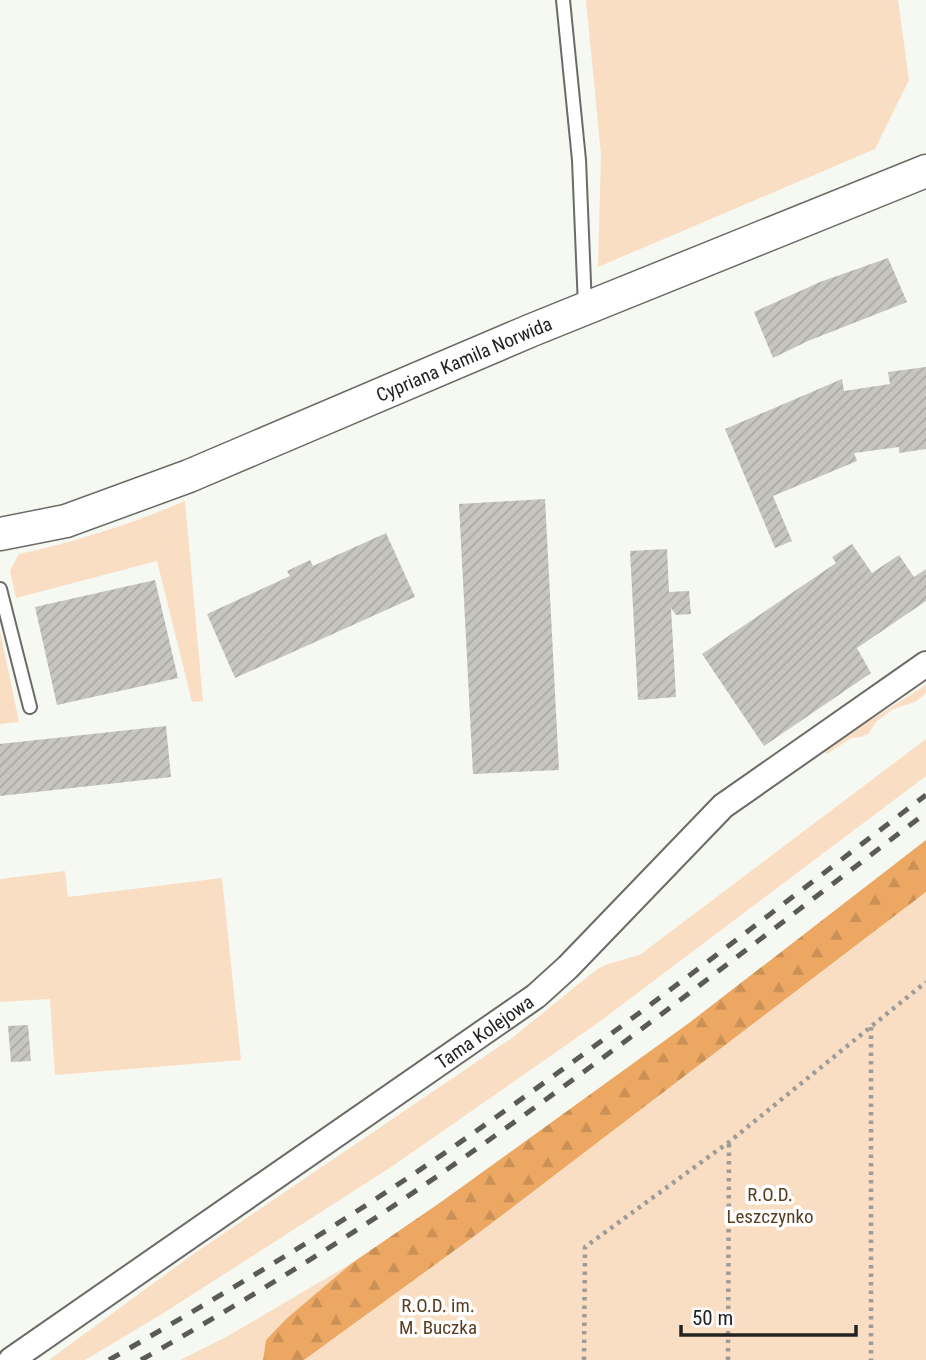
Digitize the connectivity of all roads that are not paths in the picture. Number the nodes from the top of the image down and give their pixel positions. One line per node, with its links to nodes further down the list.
1 (563, 0): 3 (lane)
2 (926, 172): 3 (street, Cypriana Kamila Norwida)
3 (585, 309): 4 (street, Cypriana Kamila Norwida)
4 (0, 534)
5 (0, 589): 7 (lane)
6 (926, 664): 8 (street, Tama Kolejowa)
7 (30, 707)
8 (11, 1360)

